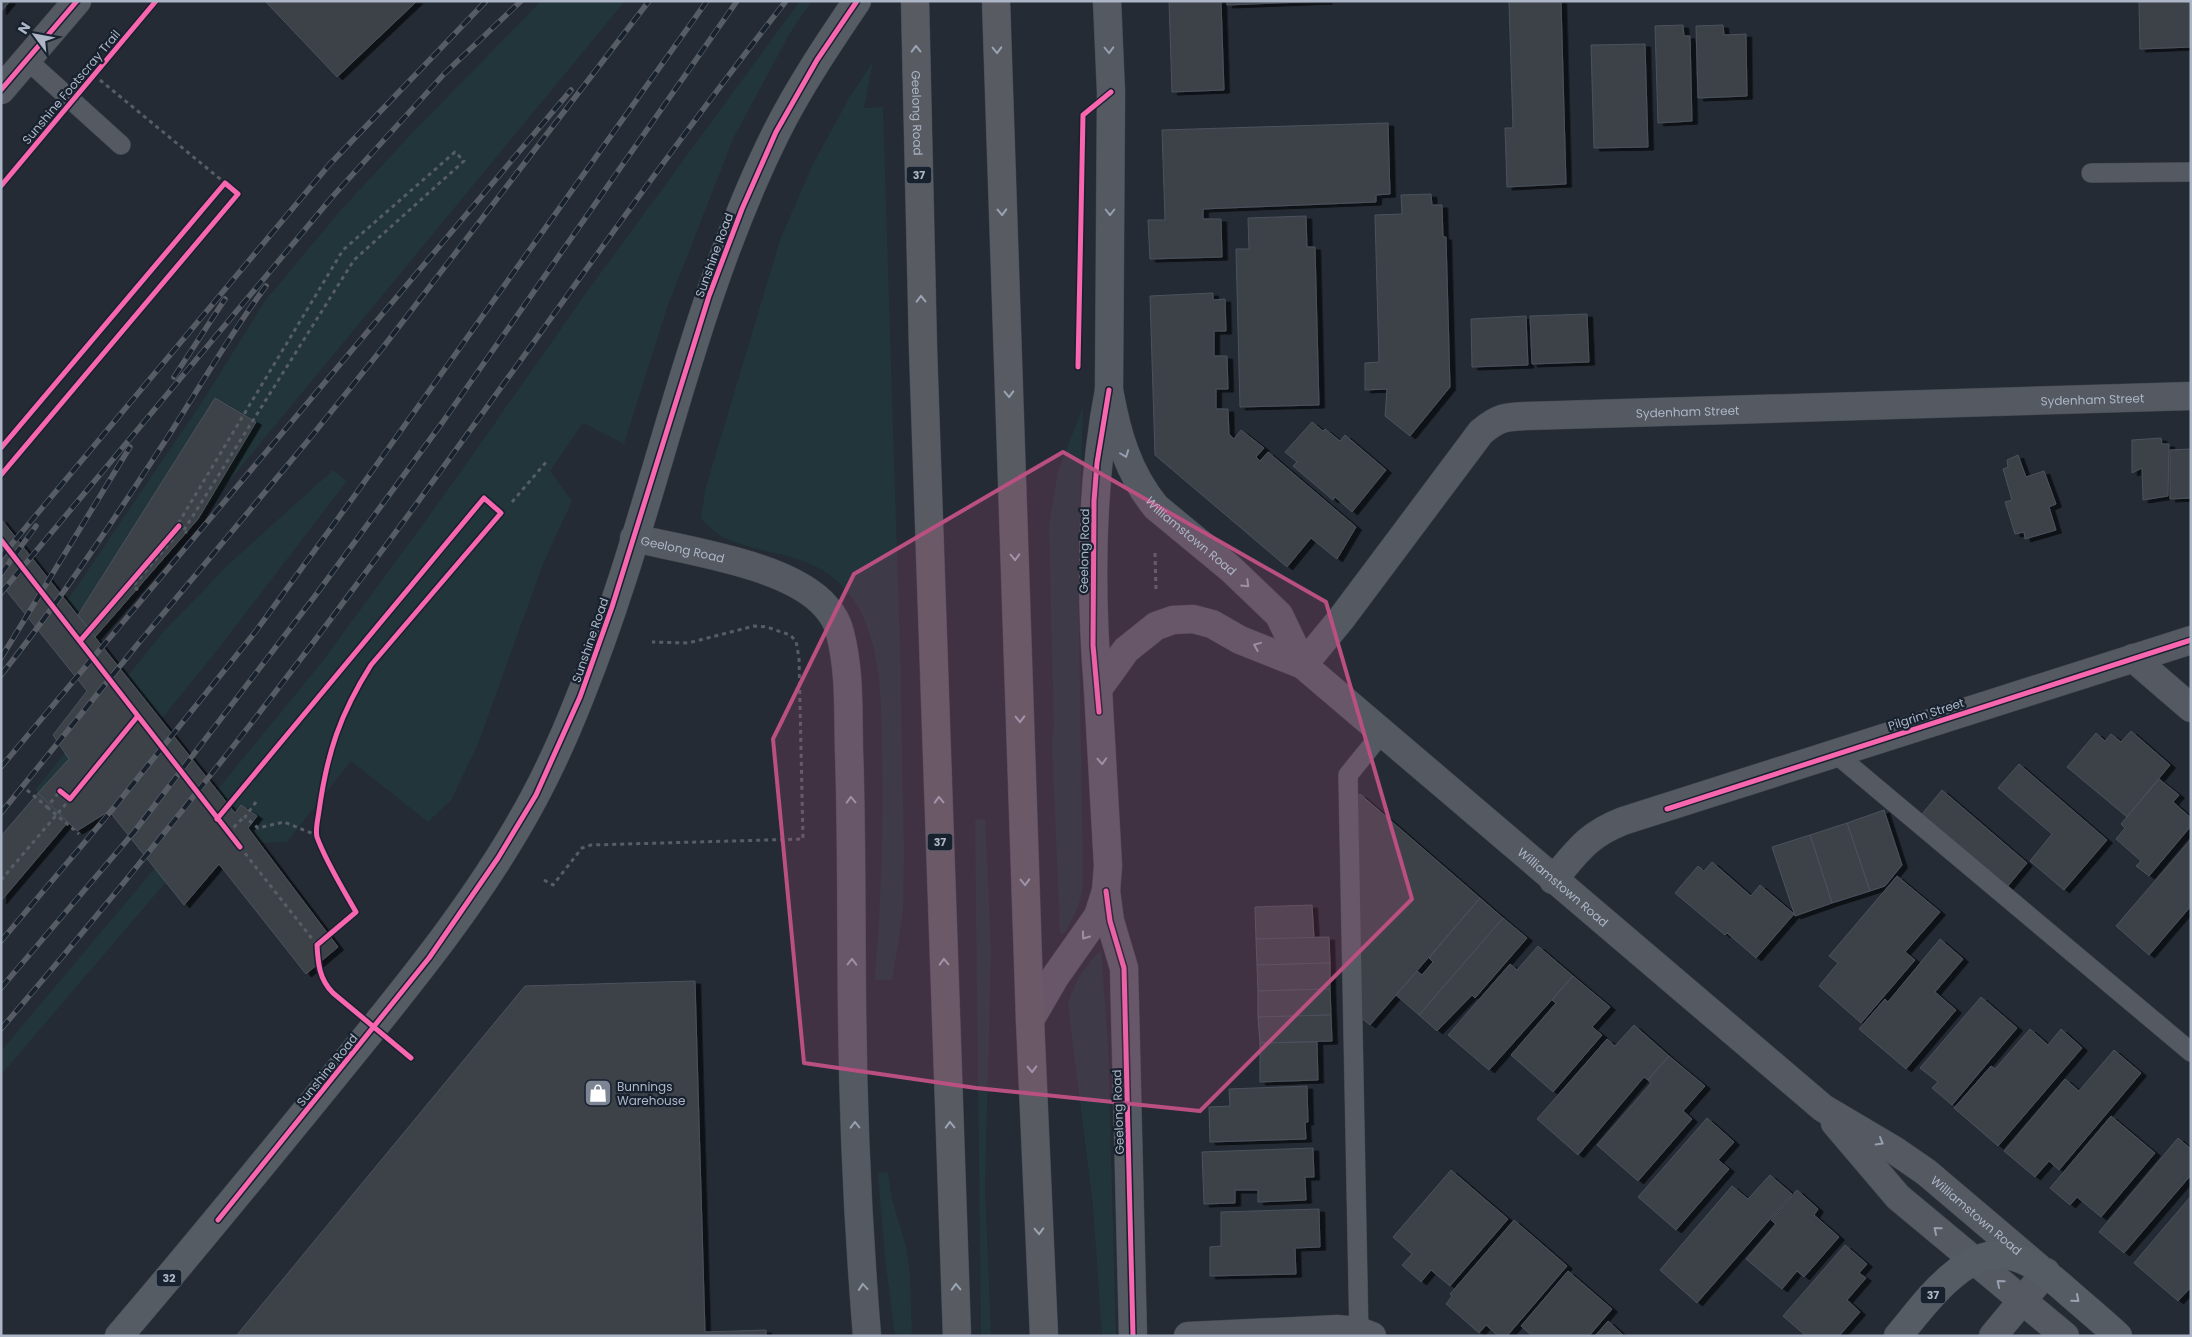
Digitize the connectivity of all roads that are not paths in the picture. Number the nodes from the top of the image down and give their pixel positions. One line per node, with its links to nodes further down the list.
1 (77, 1): 6 (street)
2 (857, 1): 13 (main road, Sunshine Road / 32)
3 (915, 1): 32 (highway, Geelong Road / 37, one-way to 3)
4 (996, 1): 23 (highway, one-way to 23)
5 (1108, 1): 11 (street, Geelong Road, one-way to 11)
6 (27, 60): 7 (street); 8 (lane)
7 (1, 90)
8 (121, 145)
9 (2191, 172): 10 (lane)
10 (2091, 173)
11 (1109, 390): 16 (street, Williamstown Road, one-way to 16); 17 (street, Geelong Road)
12 (2191, 396): 16 (street, Sydenham Street)
13 (634, 538): 30 (main road, Sunshine Road / 32); 31 (street, Geelong Road, one-way to 13)
14 (2191, 640): 15 (street, Pilgrim Street)
15 (2133, 658): 18 (street); 20 (street, Pilgrim Street)
16 (1303, 665): 17 (street, Williamstown Road, one-way to 17); 19 (street, Williamstown Road)
17 (1098, 689): 22 (street, Geelong Road, one-way to 22)
18 (2191, 708)
19 (1382, 733): 21 (street, Williamstown Road); 29 (lane)
20 (1836, 754): 21 (street, Pilgrim Street); 24 (lane)
21 (1553, 880): 25 (street, Williamstown Road)
22 (1106, 891): 23 (street, Geelong Road, one-way to 23); 34 (street, Geelong Road)
23 (1030, 1020): 33 (highway, one-way to 33)
24 (2191, 1052)
25 (1823, 1108): 26 (street, Williamstown Road, one-way to 25); 27 (street, Williamstown Road, one-way to 27)
26 (1974, 1262): 27 (main road, 37); 28 (street, Williamstown Road, one-way to 26); 36 (main road, 37)
27 (2042, 1270): 28 (street); 39 (main road, Williamstown Road / 37, one-way to 39)
28 (2022, 1301): 37 (street); 38 (street, Williamstown Road)
29 (1364, 1334): 35 (street)
30 (120, 1336)
31 (867, 1336)
32 (958, 1336)
33 (1044, 1336)
34 (1133, 1336)
35 (1188, 1336)
36 (1898, 1336)
37 (1993, 1336)
38 (2065, 1336)
39 (2118, 1336)

